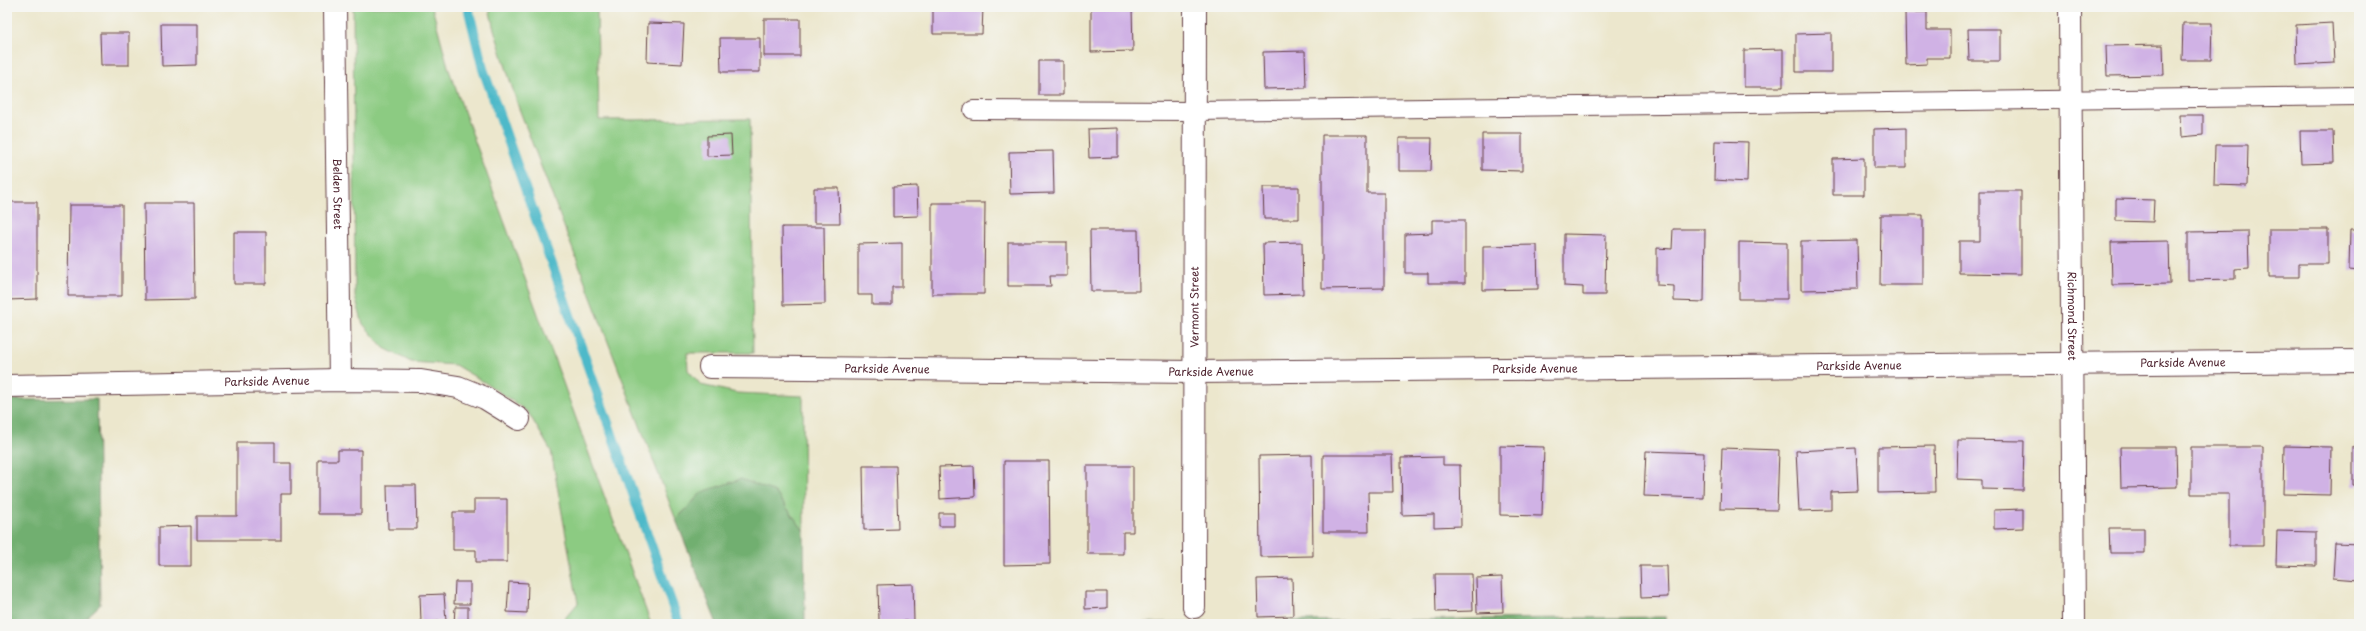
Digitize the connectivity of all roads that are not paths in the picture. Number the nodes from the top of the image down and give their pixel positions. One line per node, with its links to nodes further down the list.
1 (336, 7): 12 (street, Belden Street)
2 (1195, 7): 7 (street, Vermont Street)
3 (2070, 7): 5 (street, Richmond Street)
4 (2359, 96): 5 (lane)
5 (2071, 98): 7 (lane); 9 (street, Richmond Street)
6 (973, 110): 7 (lane)
7 (1194, 111): 11 (street, Vermont Street)
8 (2359, 362): 9 (street, Parkside Avenue)
9 (2073, 364): 11 (street, Parkside Avenue); 16 (street, Richmond Street)
10 (710, 367): 11 (street, Parkside Avenue)
11 (1194, 372): 15 (street, Vermont Street)
12 (340, 380): 13 (street, Parkside Avenue); 14 (street, Parkside Avenue)
13 (7, 386)
14 (519, 419)
15 (1194, 606)
16 (2074, 624)

